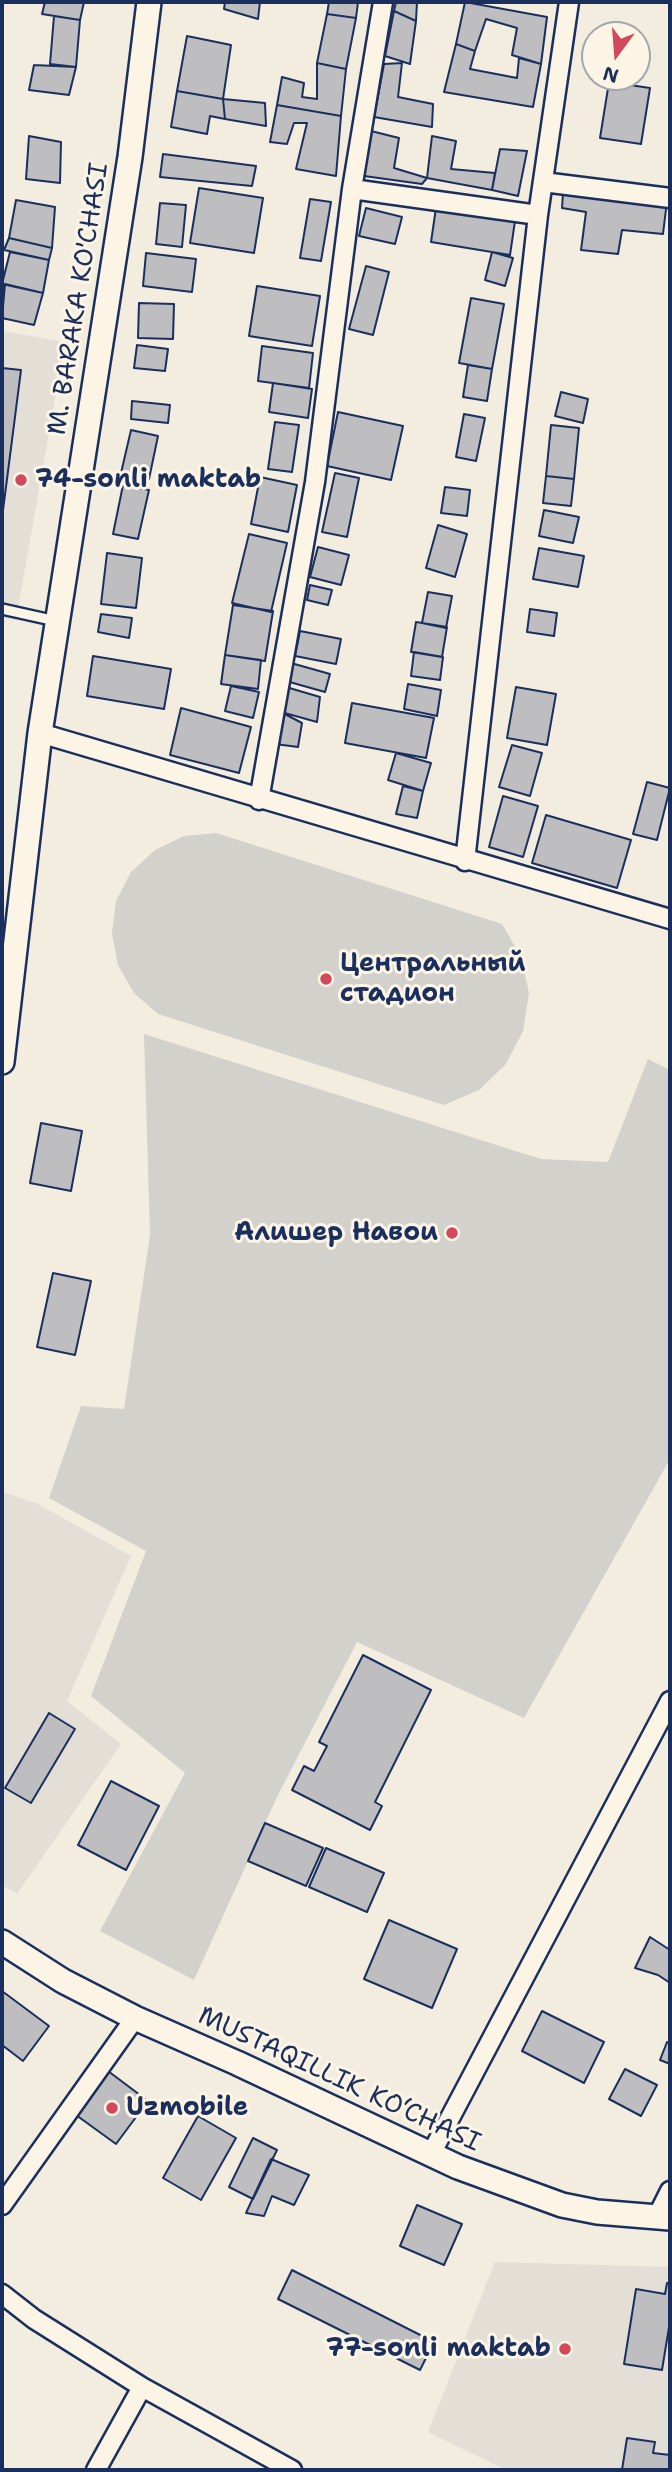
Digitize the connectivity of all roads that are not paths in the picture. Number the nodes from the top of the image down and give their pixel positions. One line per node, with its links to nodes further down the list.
1 (149, 2): 9 (street, M. BARAKA KO'CHASI)
2 (383, 2): 5 (street)
3 (569, 2): 4 (street)
4 (543, 182): 6 (street); 7 (street)
5 (352, 189): 7 (street); 11 (street)
6 (670, 198)
7 (538, 215): 12 (street)
8 (2, 609): 9 (lane)
9 (57, 621): 10 (street, M. BARAKA KO'CHASI)
10 (40, 733): 11 (street); 14 (street, M. BARAKA KO'CHASI)
11 (259, 800): 12 (street)
12 (465, 861): 13 (street)
13 (670, 919)
14 (2, 1062)
15 (670, 1701): 18 (street)
16 (2, 1942): 17 (street, MUSTAQILLIK KO‘CHASI)
17 (135, 2018): 18 (street, MUSTAQILLIK KO‘CHASI); 20 (street)
18 (431, 2154): 21 (street, MUSTAQILLIK KO‘CHASI)
19 (670, 2191): 21 (street)
20 (2, 2205)
21 (664, 2218)
22 (2, 2294): 23 (street)
23 (142, 2387): 24 (street); 25 (street)
24 (96, 2470)
25 (292, 2470)

